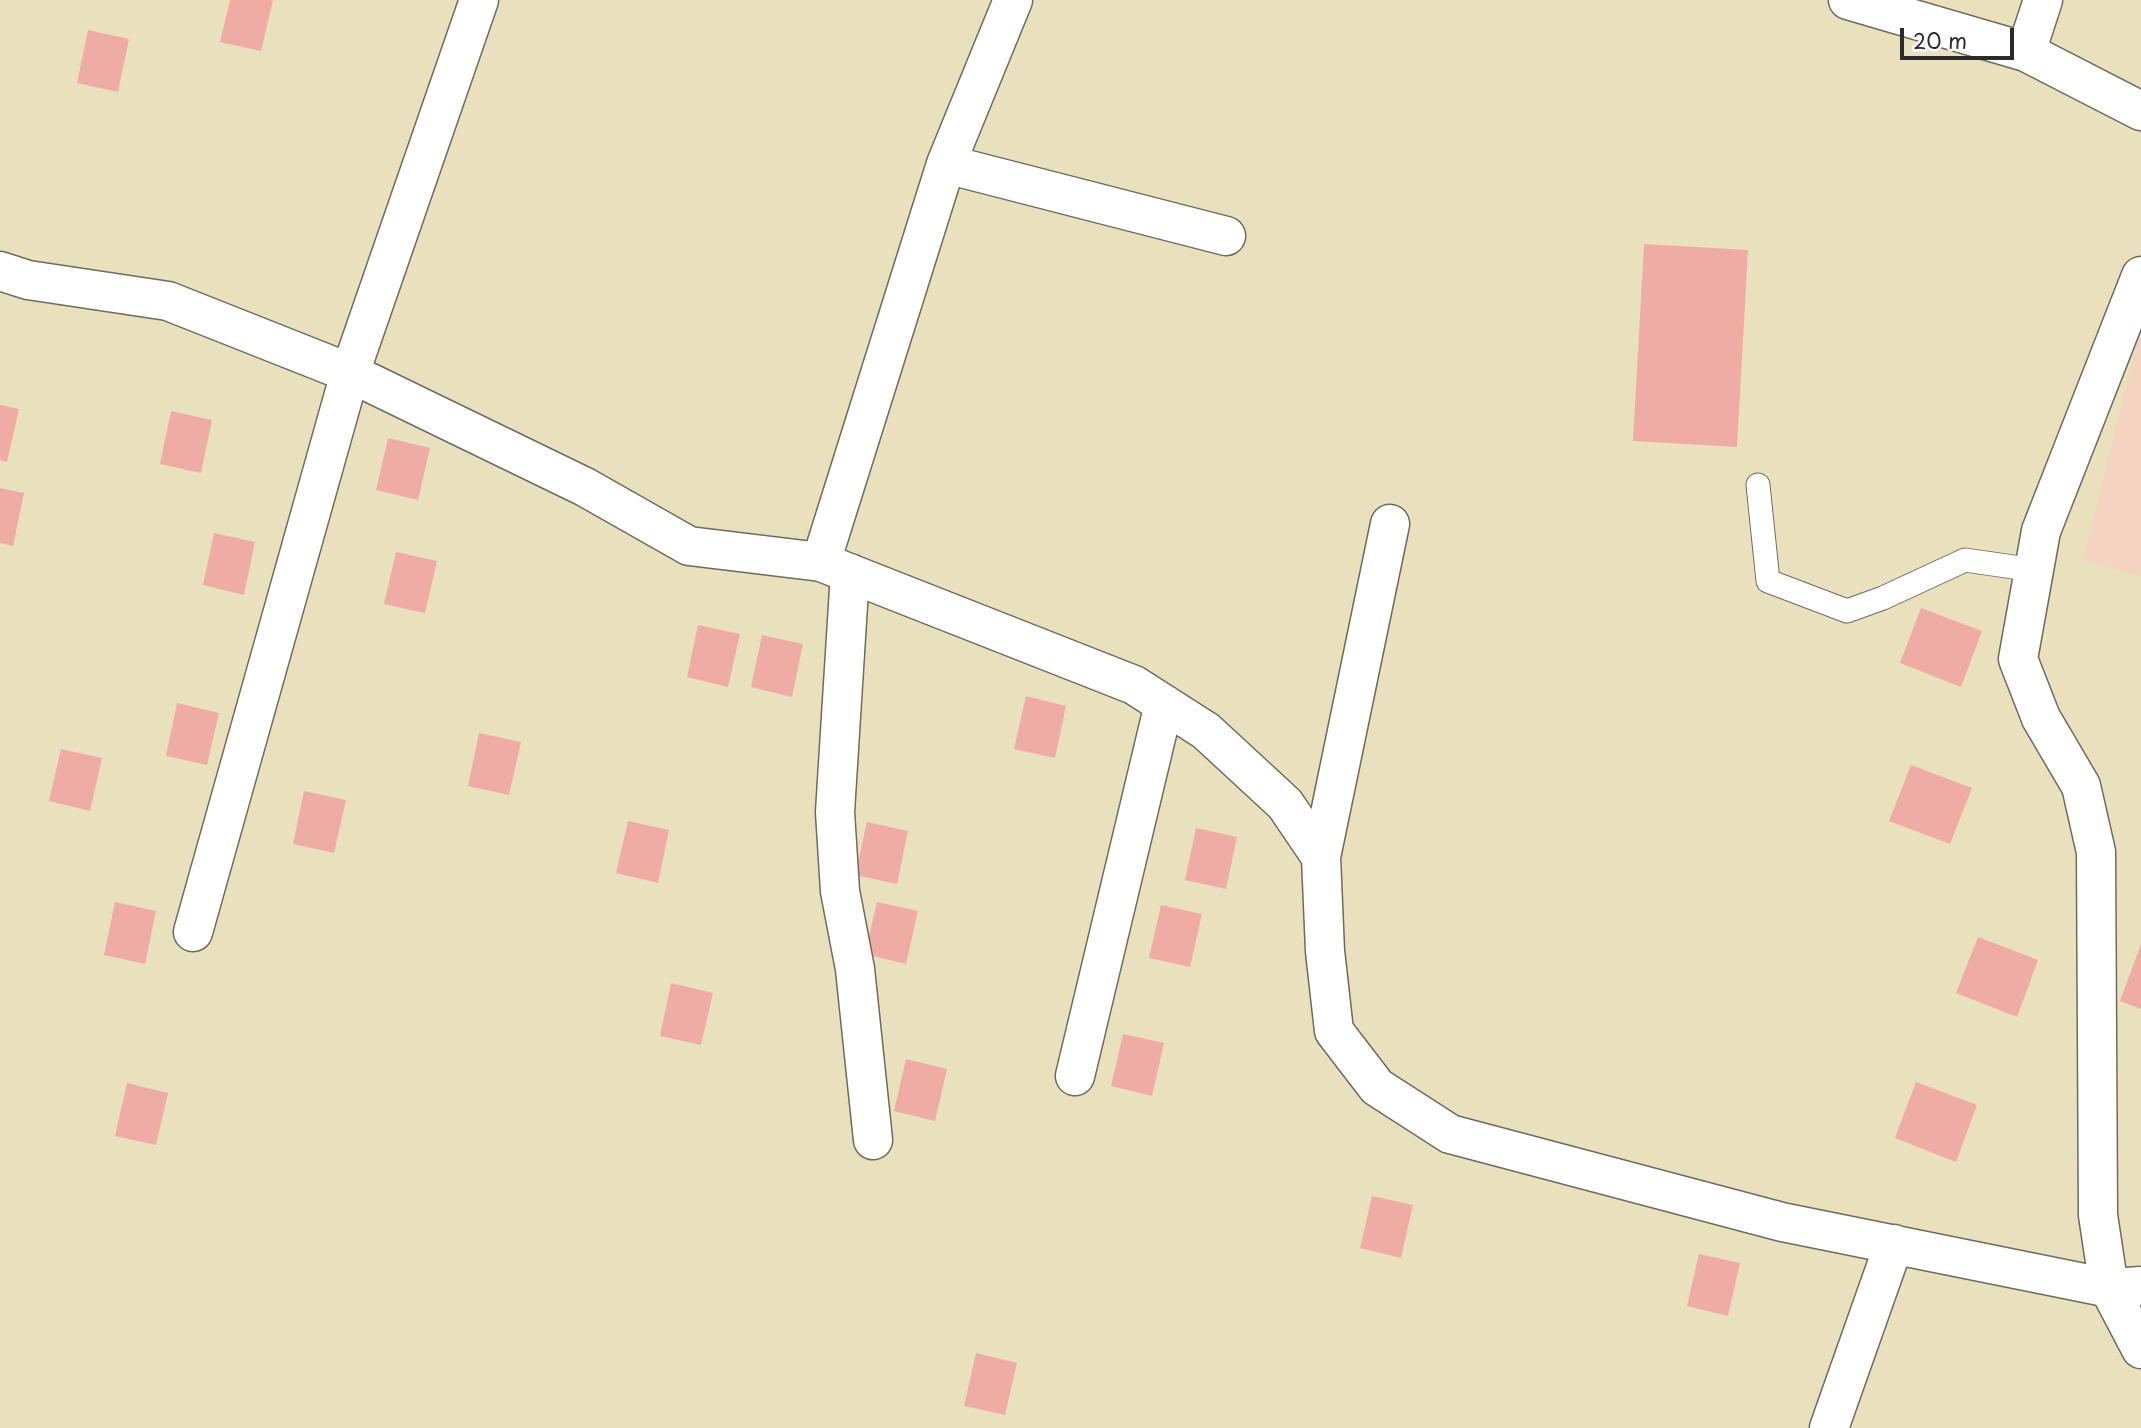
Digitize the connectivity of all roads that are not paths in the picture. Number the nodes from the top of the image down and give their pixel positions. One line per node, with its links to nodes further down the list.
1 (479, 0): 11 (street)
2 (1013, 0): 7 (street)
3 (1848, 0): 5 (street)
4 (2043, 0): 5 (street)
5 (2026, 52): 6 (street)
6 (2141, 111)
7 (946, 164): 8 (street); 14 (street)
8 (1226, 236)
9 (0, 271): 11 (street)
10 (2141, 276): 15 (street)
11 (350, 373): 14 (street); 18 (street)
12 (1758, 485): 15 (lane)
13 (1390, 524): 17 (street)
14 (835, 567): 16 (street); 20 (street)
15 (2034, 570): 22 (street)
16 (1164, 704): 17 (street); 19 (street)
17 (1321, 857): 21 (street)
18 (193, 932)
19 (1075, 1076)
20 (873, 1140)
21 (1894, 1244): 22 (street); 24 (street)
22 (2125, 1287): 23 (street)
23 (2141, 1349)
24 (1829, 1428)

